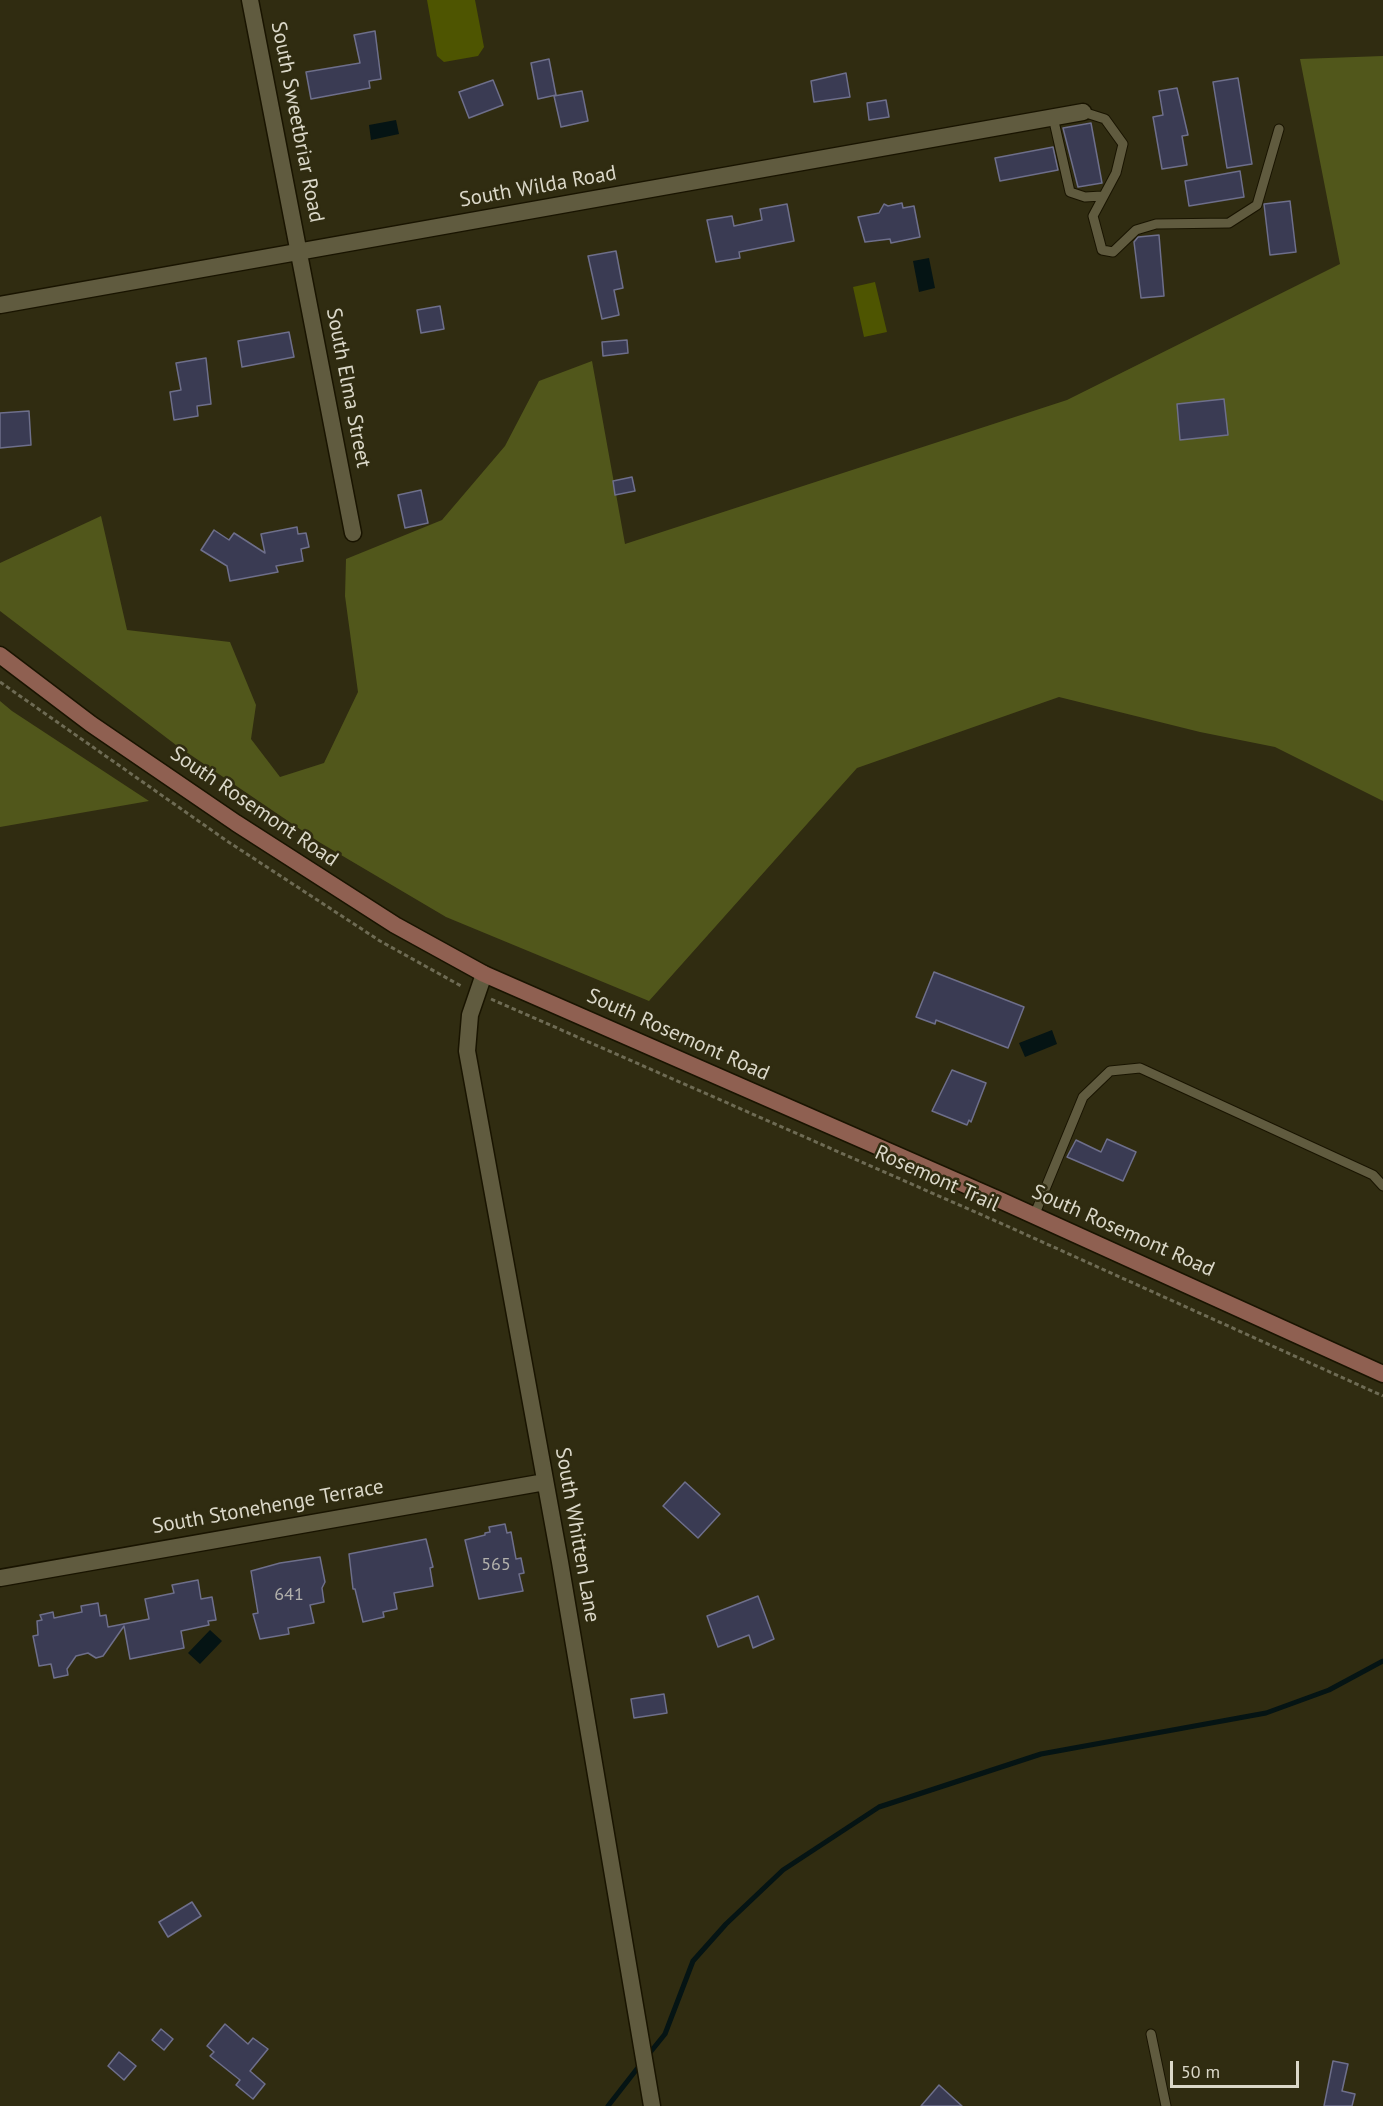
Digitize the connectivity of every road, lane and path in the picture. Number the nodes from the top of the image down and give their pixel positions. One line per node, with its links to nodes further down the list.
1 (250, 0): 6 (street, South Sweetbriar Road)
2 (1083, 112): 3 (street, South Wilda Road); 5 (lane)
3 (1053, 117): 5 (lane); 6 (street, South Wilda Road)
4 (1279, 129): 5 (lane)
5 (1102, 196)
6 (298, 252): 7 (street, South Wilda Road); 8 (street, South Elma Street)
7 (0, 305)
8 (353, 533)
9 (0, 655): 10 (main road, South Rosemont Road)
10 (484, 974): 11 (street, South Whitten Lane); 13 (main road, South Rosemont Road)
11 (477, 993): 15 (path, Rosemont Trail); 16 (street, South Whitten Lane)
12 (1383, 1186): 13 (lane)
13 (1034, 1216): 14 (main road, South Rosemont Road)
14 (1383, 1374)
15 (1383, 1396)
16 (545, 1482): 17 (street, South Stonehenge Terrace); 19 (street, South Whitten Lane)
17 (0, 1578)
18 (1151, 2034): 20 (lane)
19 (652, 2106)
20 (1166, 2106)

